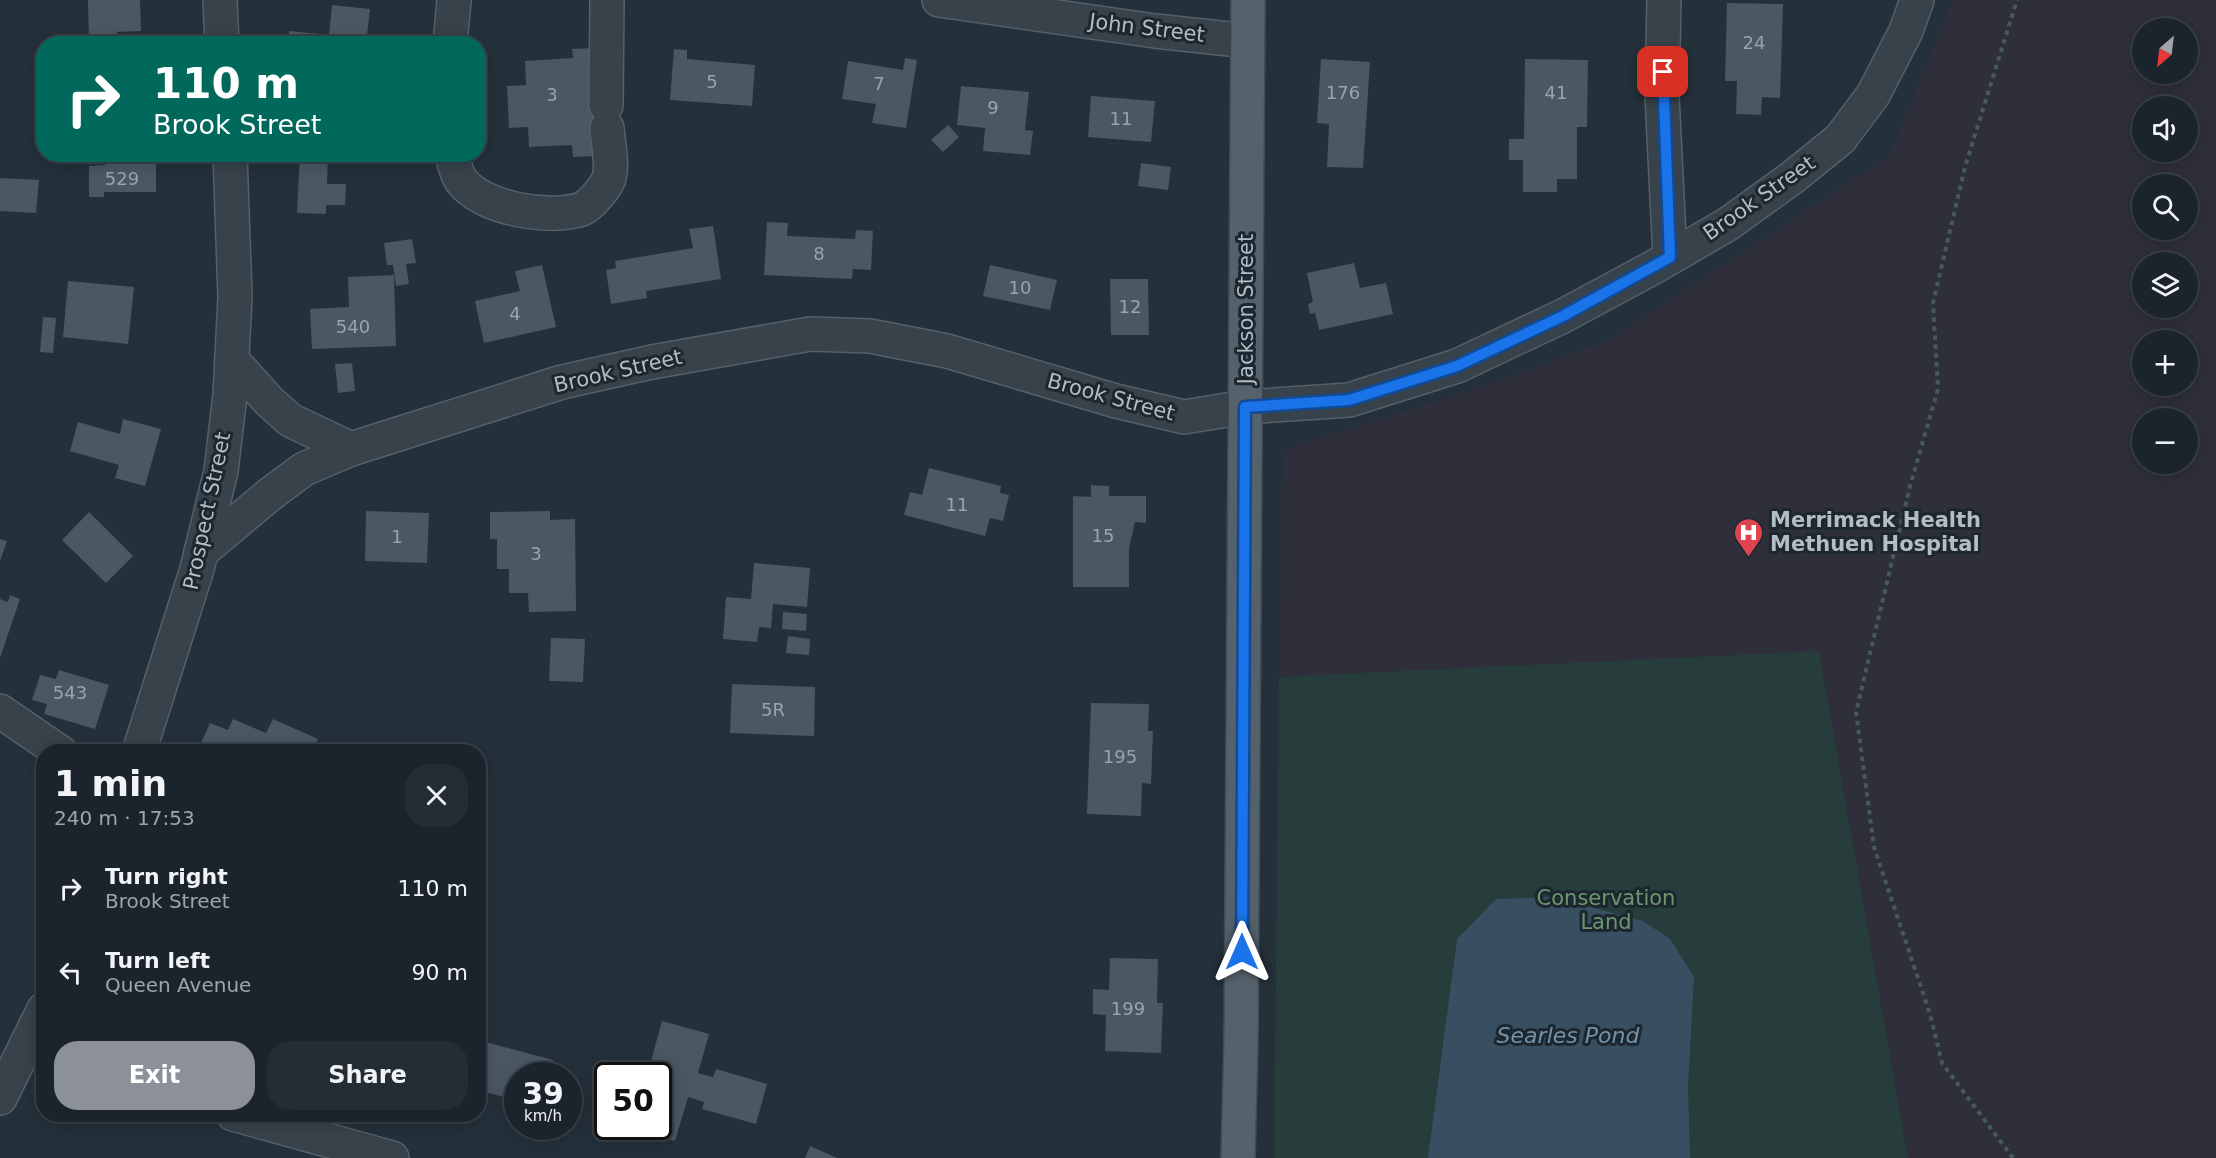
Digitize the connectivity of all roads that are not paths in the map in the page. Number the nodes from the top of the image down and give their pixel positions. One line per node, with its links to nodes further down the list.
1 (220, 0): 8 (street)
2 (454, 0): 9 (street)
3 (607, 0): 12 (street)
4 (939, 0): 10 (street, John Street)
5 (1248, 0): 10 (main road, Jackson Street)
6 (1664, 0): 13 (street)
7 (1917, 0): 13 (street, Brook Street)
8 (222, 36)
9 (451, 36)
10 (1248, 40): 15 (main road, Jackson Street)
11 (230, 162): 14 (street, Prospect Street)
12 (453, 162)
13 (1670, 257): 15 (street, Brook Street)
14 (232, 360): 16 (street); 17 (street, Prospect Street)
15 (1245, 407): 16 (street, Brook Street); 25 (main road, Jackson Street)
16 (351, 449): 17 (street, Brook Street)
17 (201, 552): 20 (street, Prospect Street)
18 (0, 711): 19 (street)
19 (48, 744)
20 (143, 744)
21 (34, 1052): 22 (street)
22 (0, 1098)
23 (262, 1122): 24 (street)
24 (392, 1158)
25 (1238, 1158)

